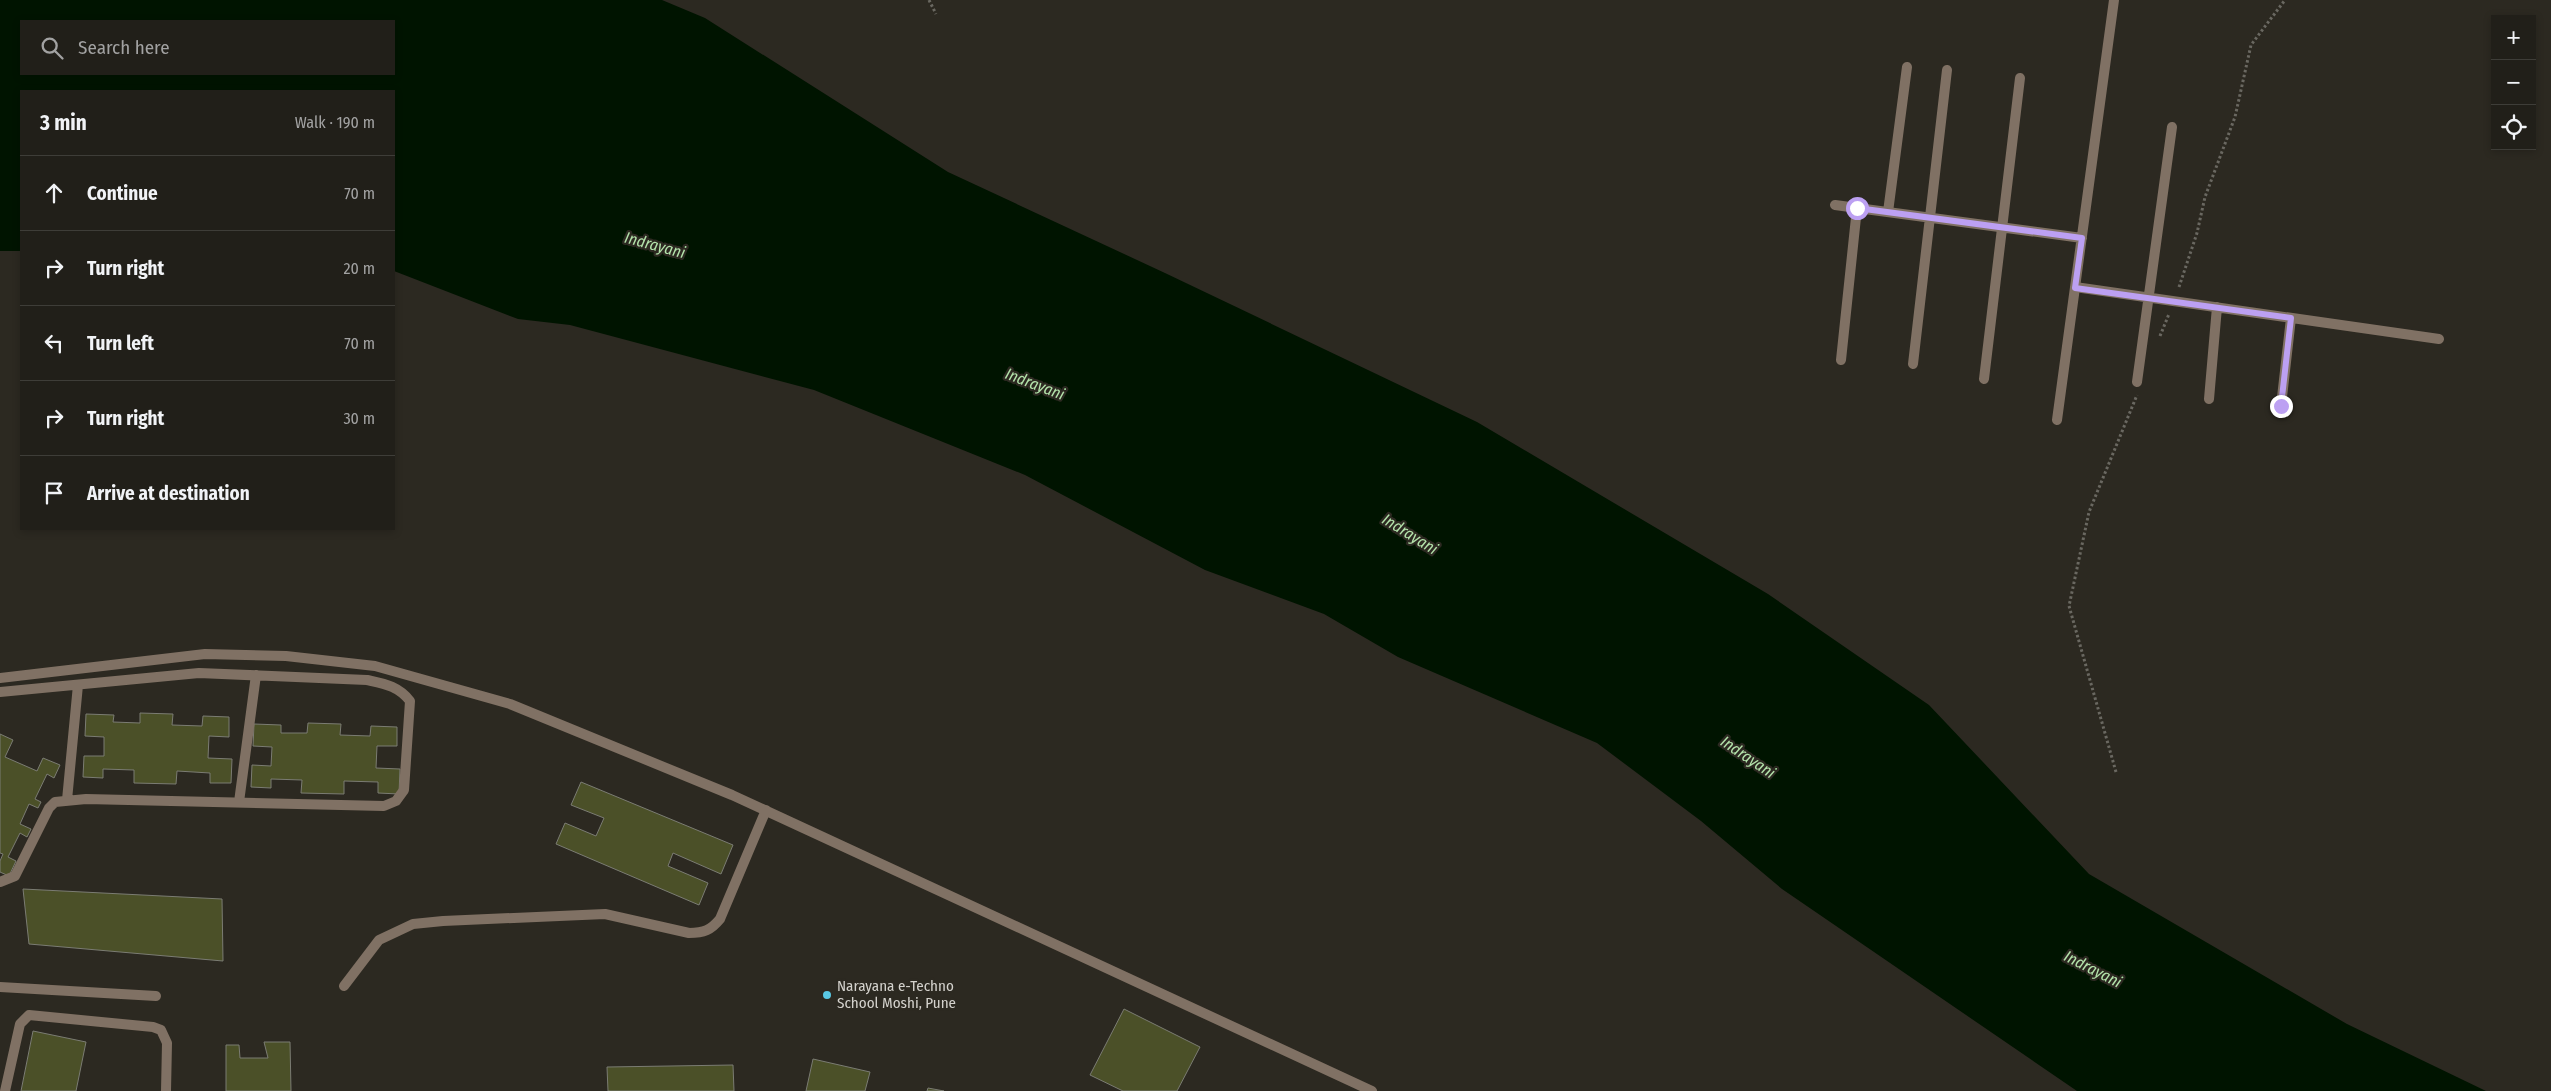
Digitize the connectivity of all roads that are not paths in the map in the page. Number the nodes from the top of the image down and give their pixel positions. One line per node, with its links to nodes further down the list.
1 (2114, 0): 11 (street)
2 (1907, 67): 8 (street)
3 (1947, 70): 9 (street)
4 (2020, 78): 10 (street)
5 (2172, 127): 13 (street)
6 (1835, 205): 7 (street)
7 (1857, 208): 8 (street); 17 (street)
8 (1888, 212): 9 (street)
9 (1930, 218): 10 (street); 18 (street)
10 (2002, 228): 11 (street); 19 (street)
11 (2082, 238): 12 (street)
12 (2075, 288): 13 (street); 23 (street)
13 (2149, 298): 14 (street); 20 (street)
14 (2218, 308): 15 (street); 21 (street)
15 (2291, 318): 16 (street); 22 (street)
16 (2439, 338)
17 (1842, 360)
18 (1913, 364)
19 (1984, 379)
20 (2138, 382)
21 (2209, 399)
22 (2281, 406)
23 (2057, 420)
24 (256, 676): 26 (street); 29 (street); 29 (street)
25 (0, 678): 30 (street)
26 (78, 685): 27 (street); 28 (street)
27 (0, 692)
28 (66, 800): 29 (street); 31 (street)
29 (239, 802)
30 (766, 810): 32 (street); 37 (street)
31 (0, 882)
32 (344, 986)
33 (0, 987): 34 (street)
34 (156, 996)
35 (5, 1091): 36 (street)
36 (166, 1091)
37 (1372, 1091)

